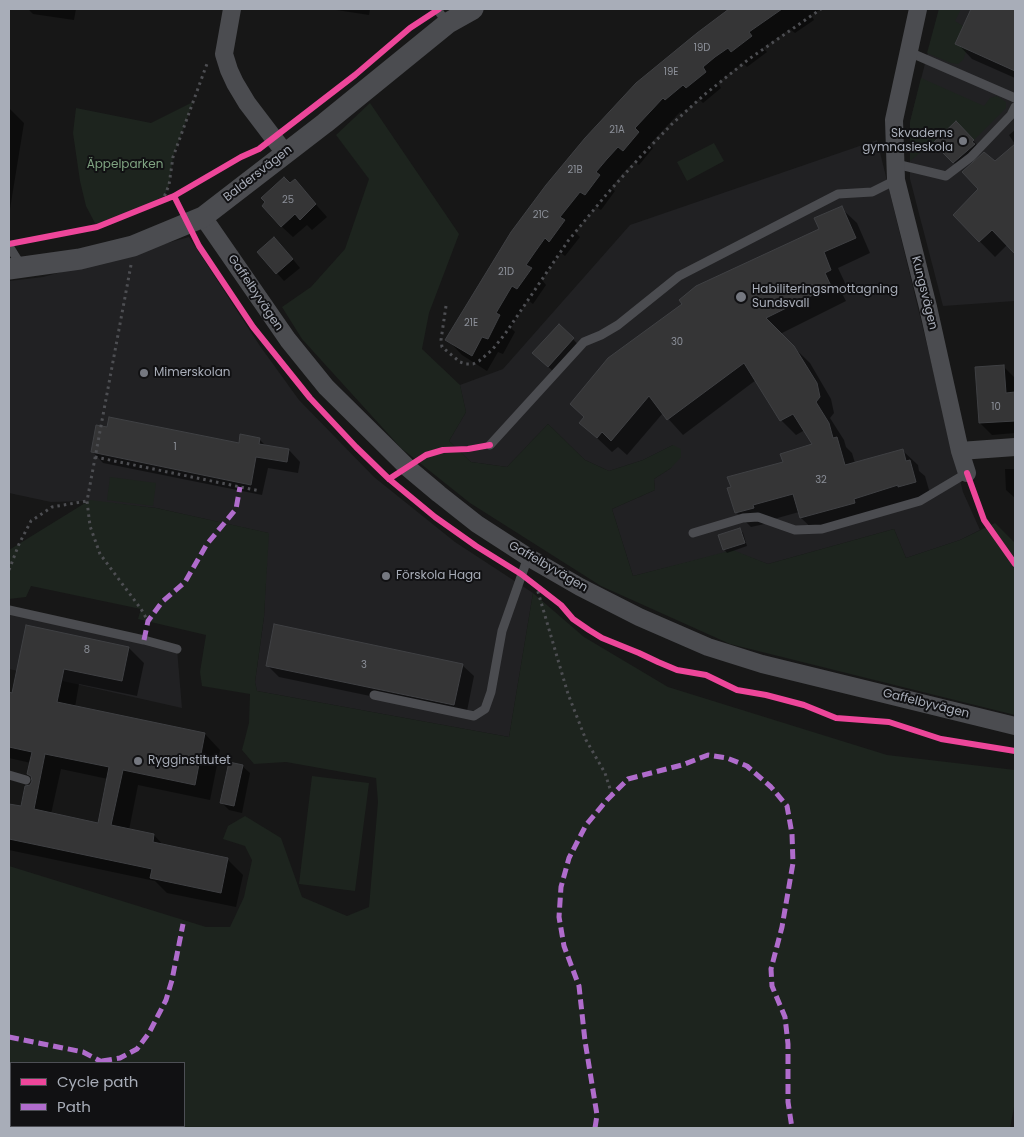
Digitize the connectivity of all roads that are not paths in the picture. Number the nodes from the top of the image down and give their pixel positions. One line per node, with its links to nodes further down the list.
1 (232, 9): 8 (street)
2 (474, 9): 4 (street, Baldersvägen)
3 (918, 9): 5 (street, Kungsvägen)
4 (442, 16): 8 (street, Baldersvägen)
5 (909, 52): 6 (lane); 9 (street, Kungsvägen)
6 (1015, 98)
7 (1015, 107): 9 (lane)
8 (285, 153): 10 (street, Baldersvägen)
9 (896, 172): 13 (lane); 15 (street, Kungsvägen)
10 (203, 217): 12 (street, Baldersvägen); 18 (street, Gaffelbyvägen)
11 (9, 246): 12 (lane)
12 (16, 269)
13 (490, 445)
14 (1015, 447): 15 (street)
15 (960, 451): 16 (street, Kungsvägen)
16 (967, 473): 17 (lane)
17 (693, 533)
18 (528, 557): 21 (lane); 22 (street, Gaffelbyvägen)
19 (9, 610): 20 (lane)
20 (177, 649)
21 (374, 695)
22 (1015, 726)
23 (9, 775): 24 (lane)
24 (26, 780)

